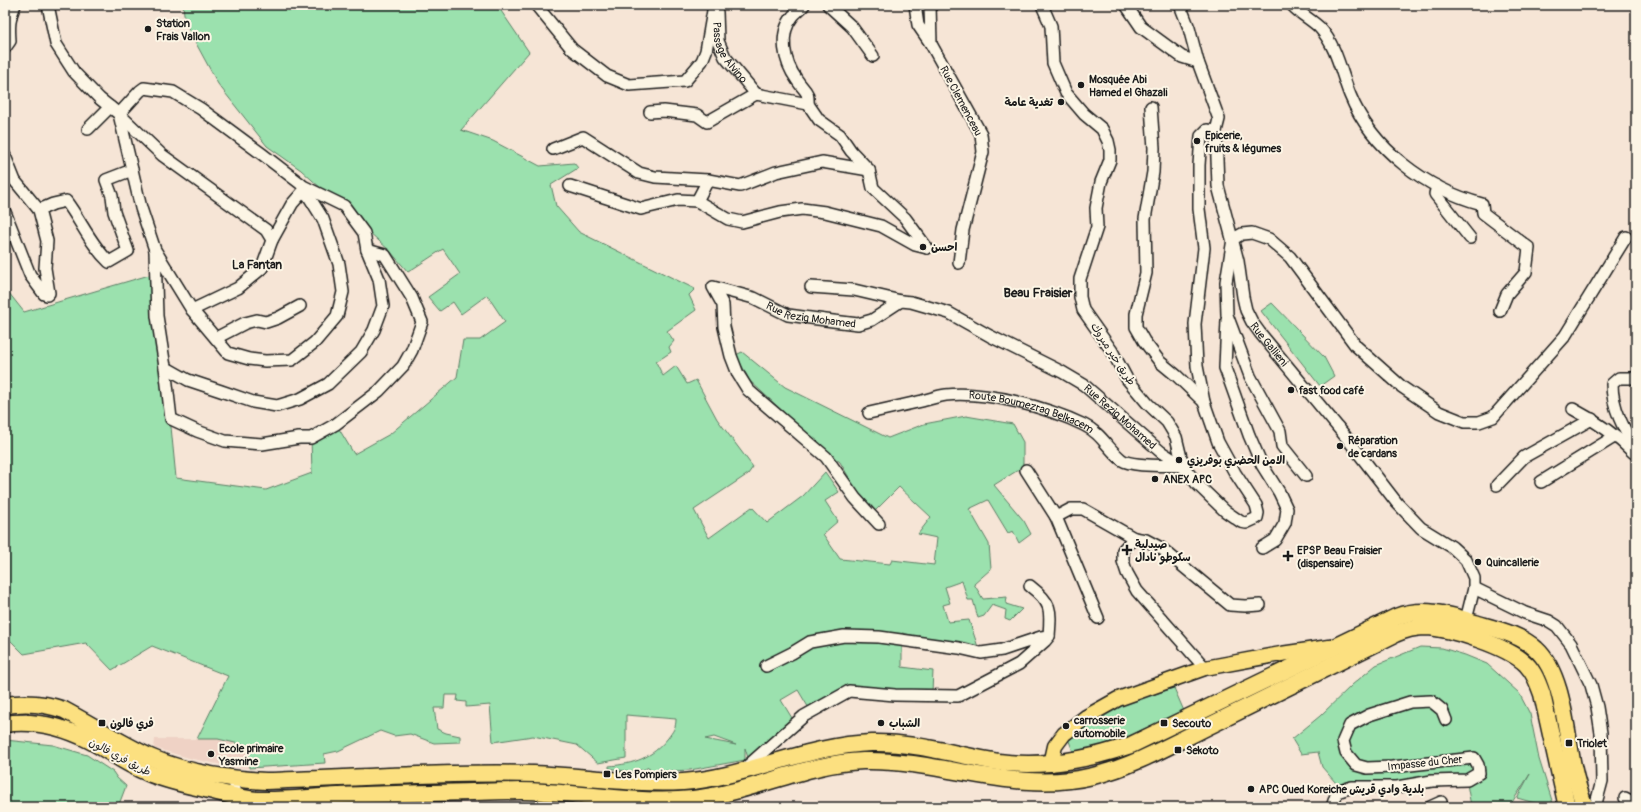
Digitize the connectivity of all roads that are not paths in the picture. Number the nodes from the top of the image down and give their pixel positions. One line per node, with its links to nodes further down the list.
1 (15, 5): 14 (street)
2 (48, 5): 19 (street)
3 (536, 5): 4 (street)
4 (716, 5): 17 (street, Passage Alvino)
5 (804, 5): 18 (street)
6 (828, 5): 15 (street)
7 (915, 5): 13 (street, Rue Clemenceau)
8 (930, 5): 13 (street)
9 (1042, 5): 61 (street, طريق خير مبروك)
10 (1126, 5): 16 (street)
11 (1180, 5): 16 (street, Rue Gallieni)
12 (1292, 5): 33 (street)
13 (931, 44): 44 (street, Rue Clemenceau)
14 (5, 48)
15 (873, 56)
16 (1198, 62): 24 (street, Rue Gallieni)
17 (756, 94): 18 (street); 21 (street)
18 (808, 104): 28 (street)
19 (110, 107): 22 (street); 23 (street)
20 (1151, 107): 54 (street)
21 (650, 112)
22 (119, 114): 27 (street); 34 (street); 41 (street)
23 (88, 129)
24 (1216, 131): 40 (street, Rue Gallieni); 54 (street, طريق خير مبروك)
25 (553, 149): 31 (street)
26 (5, 156): 30 (street)
27 (132, 170): 36 (street); 42 (street)
28 (869, 170): 31 (street); 35 (street)
29 (5, 172): 30 (street)
30 (15, 180): 36 (street)
31 (708, 180): 35 (street)
32 (570, 186): 35 (street)
33 (1437, 186): 39 (street); 49 (street)
34 (304, 188): 41 (street); 43 (street); 51 (street)
35 (697, 201)
36 (38, 210): 37 (street)
37 (5, 212)
38 (1626, 237): 40 (street)
39 (1470, 238)
40 (1233, 239): 50 (street); 71 (street, Rue Gallieni)
41 (272, 240): 48 (street)
42 (155, 250): 48 (street); 52 (street)
43 (367, 250): 52 (street); 52 (street)
44 (959, 263)
45 (811, 287): 46 (street)
46 (901, 301): 61 (street, Rue Rezig Mohamed); 67 (street, Rue Rezig Mohamed)
47 (300, 306): 51 (street)
48 (192, 310): 51 (street)
49 (1500, 311)
50 (1228, 315): 63 (street); 69 (street)
51 (216, 338)
52 (165, 367)
53 (1636, 378): 59 (street)
54 (1204, 402): 61 (street, طريق خير مبروك)
55 (1573, 409): 57 (street)
56 (869, 413): 61 (street, Route Boumezrag Belkacem)
57 (1592, 419): 58 (street); 65 (street)
58 (1614, 437): 60 (street); 64 (street)
59 (1636, 450)
60 (1636, 455)
61 (1182, 466)
62 (1026, 470): 66 (street)
63 (1306, 476)
64 (1541, 482)
65 (1497, 485)
66 (1056, 517): 68 (street); 73 (street)
67 (879, 524)
68 (1134, 538): 72 (street); 78 (street)
69 (1262, 548)
70 (1030, 586): 75 (street)
71 (1474, 588): 74 (street, Rue Gallieni); 94 (street)
72 (1260, 605)
73 (1098, 618)
74 (1466, 620): 76 (highway); 93 (highway)
75 (1048, 636): 77 (street); 83 (street)
76 (1336, 646): 78 (main road); 82 (highway)
77 (766, 666)
78 (1205, 668): 82 (main road)
79 (5, 705): 84 (highway)
80 (1446, 720): 90 (street, Impasse du Cher)
81 (5, 724): 87 (highway, طريق فري فالون)
82 (1051, 764): 83 (highway)
83 (742, 770): 85 (highway)
84 (242, 779): 85 (highway); 87 (street)
85 (266, 781): 87 (highway)
86 (1625, 798): 89 (street)
87 (246, 802): 92 (highway, طريق فري فالون)
88 (1441, 802): 91 (street)
89 (1636, 804)
90 (1332, 807)
91 (1430, 807)
92 (1567, 807)
93 (1585, 807)
94 (1595, 807)

